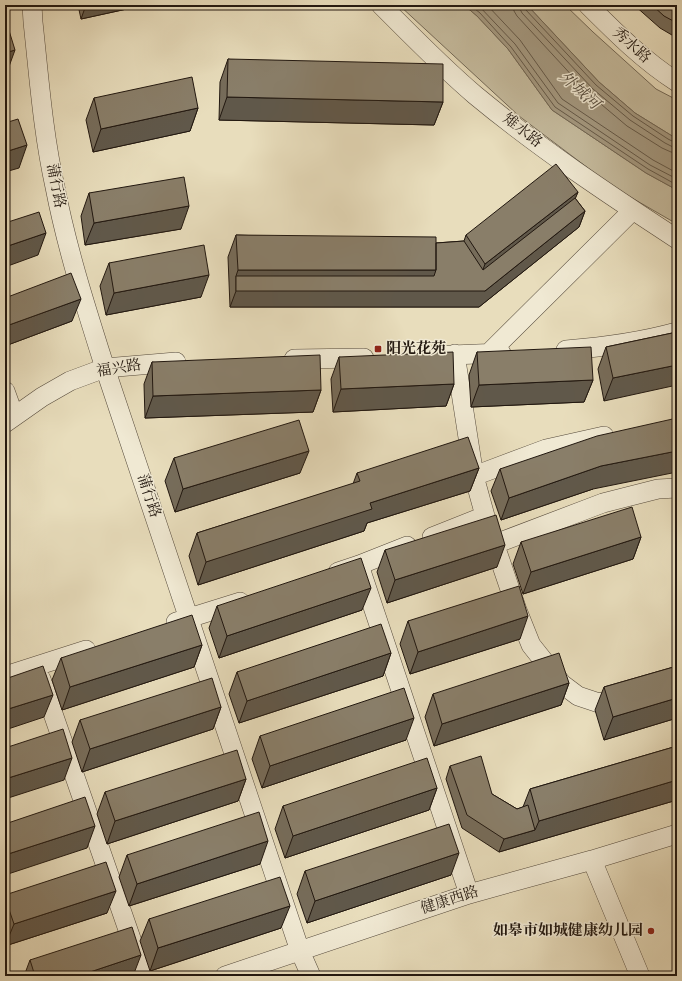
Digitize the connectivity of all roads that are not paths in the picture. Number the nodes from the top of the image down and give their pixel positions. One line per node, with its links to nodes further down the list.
1 (32, 5): 16 (street, 蒲行路)
2 (381, 5): 5 (street, 雉水路)
3 (588, 5): 4 (street, 秀水路)
4 (677, 82)
5 (633, 210): 6 (street, 雉水路); 11 (street)
6 (677, 239)
7 (677, 332): 8 (street)
8 (551, 350)
9 (520, 352): 11 (street)
10 (455, 354): 11 (street); 12 (street); 20 (street)
11 (488, 354)
12 (408, 356)
13 (377, 357): 14 (street)
14 (276, 360)
15 (190, 361): 16 (street, 福兴路)
16 (105, 368): 18 (street, 福兴路); 27 (street, 蒲行路)
17 (5, 391): 18 (street)
18 (10, 419)
19 (622, 432): 20 (street)
20 (474, 476): 22 (street)
21 (677, 488): 23 (street)
22 (485, 516): 23 (street); 24 (street)
23 (495, 544): 32 (street)
24 (359, 565): 25 (street); 35 (street)
25 (322, 577)
26 (255, 597): 27 (street)
27 (189, 618): 28 (street); 36 (street, 蒲行路)
28 (158, 627)
29 (105, 644): 30 (street)
30 (36, 666): 31 (street); 37 (street)
31 (5, 676)
32 (636, 694)
33 (677, 834): 34 (street, 健康西路)
34 (592, 860): 35 (street, 健康西路); 40 (street)
35 (469, 894): 36 (street, 健康西路)
36 (300, 951): 38 (street, 健康西路); 39 (street, 蒲行路)
37 (144, 976)
38 (225, 976)
39 (311, 976)
40 (640, 976)

